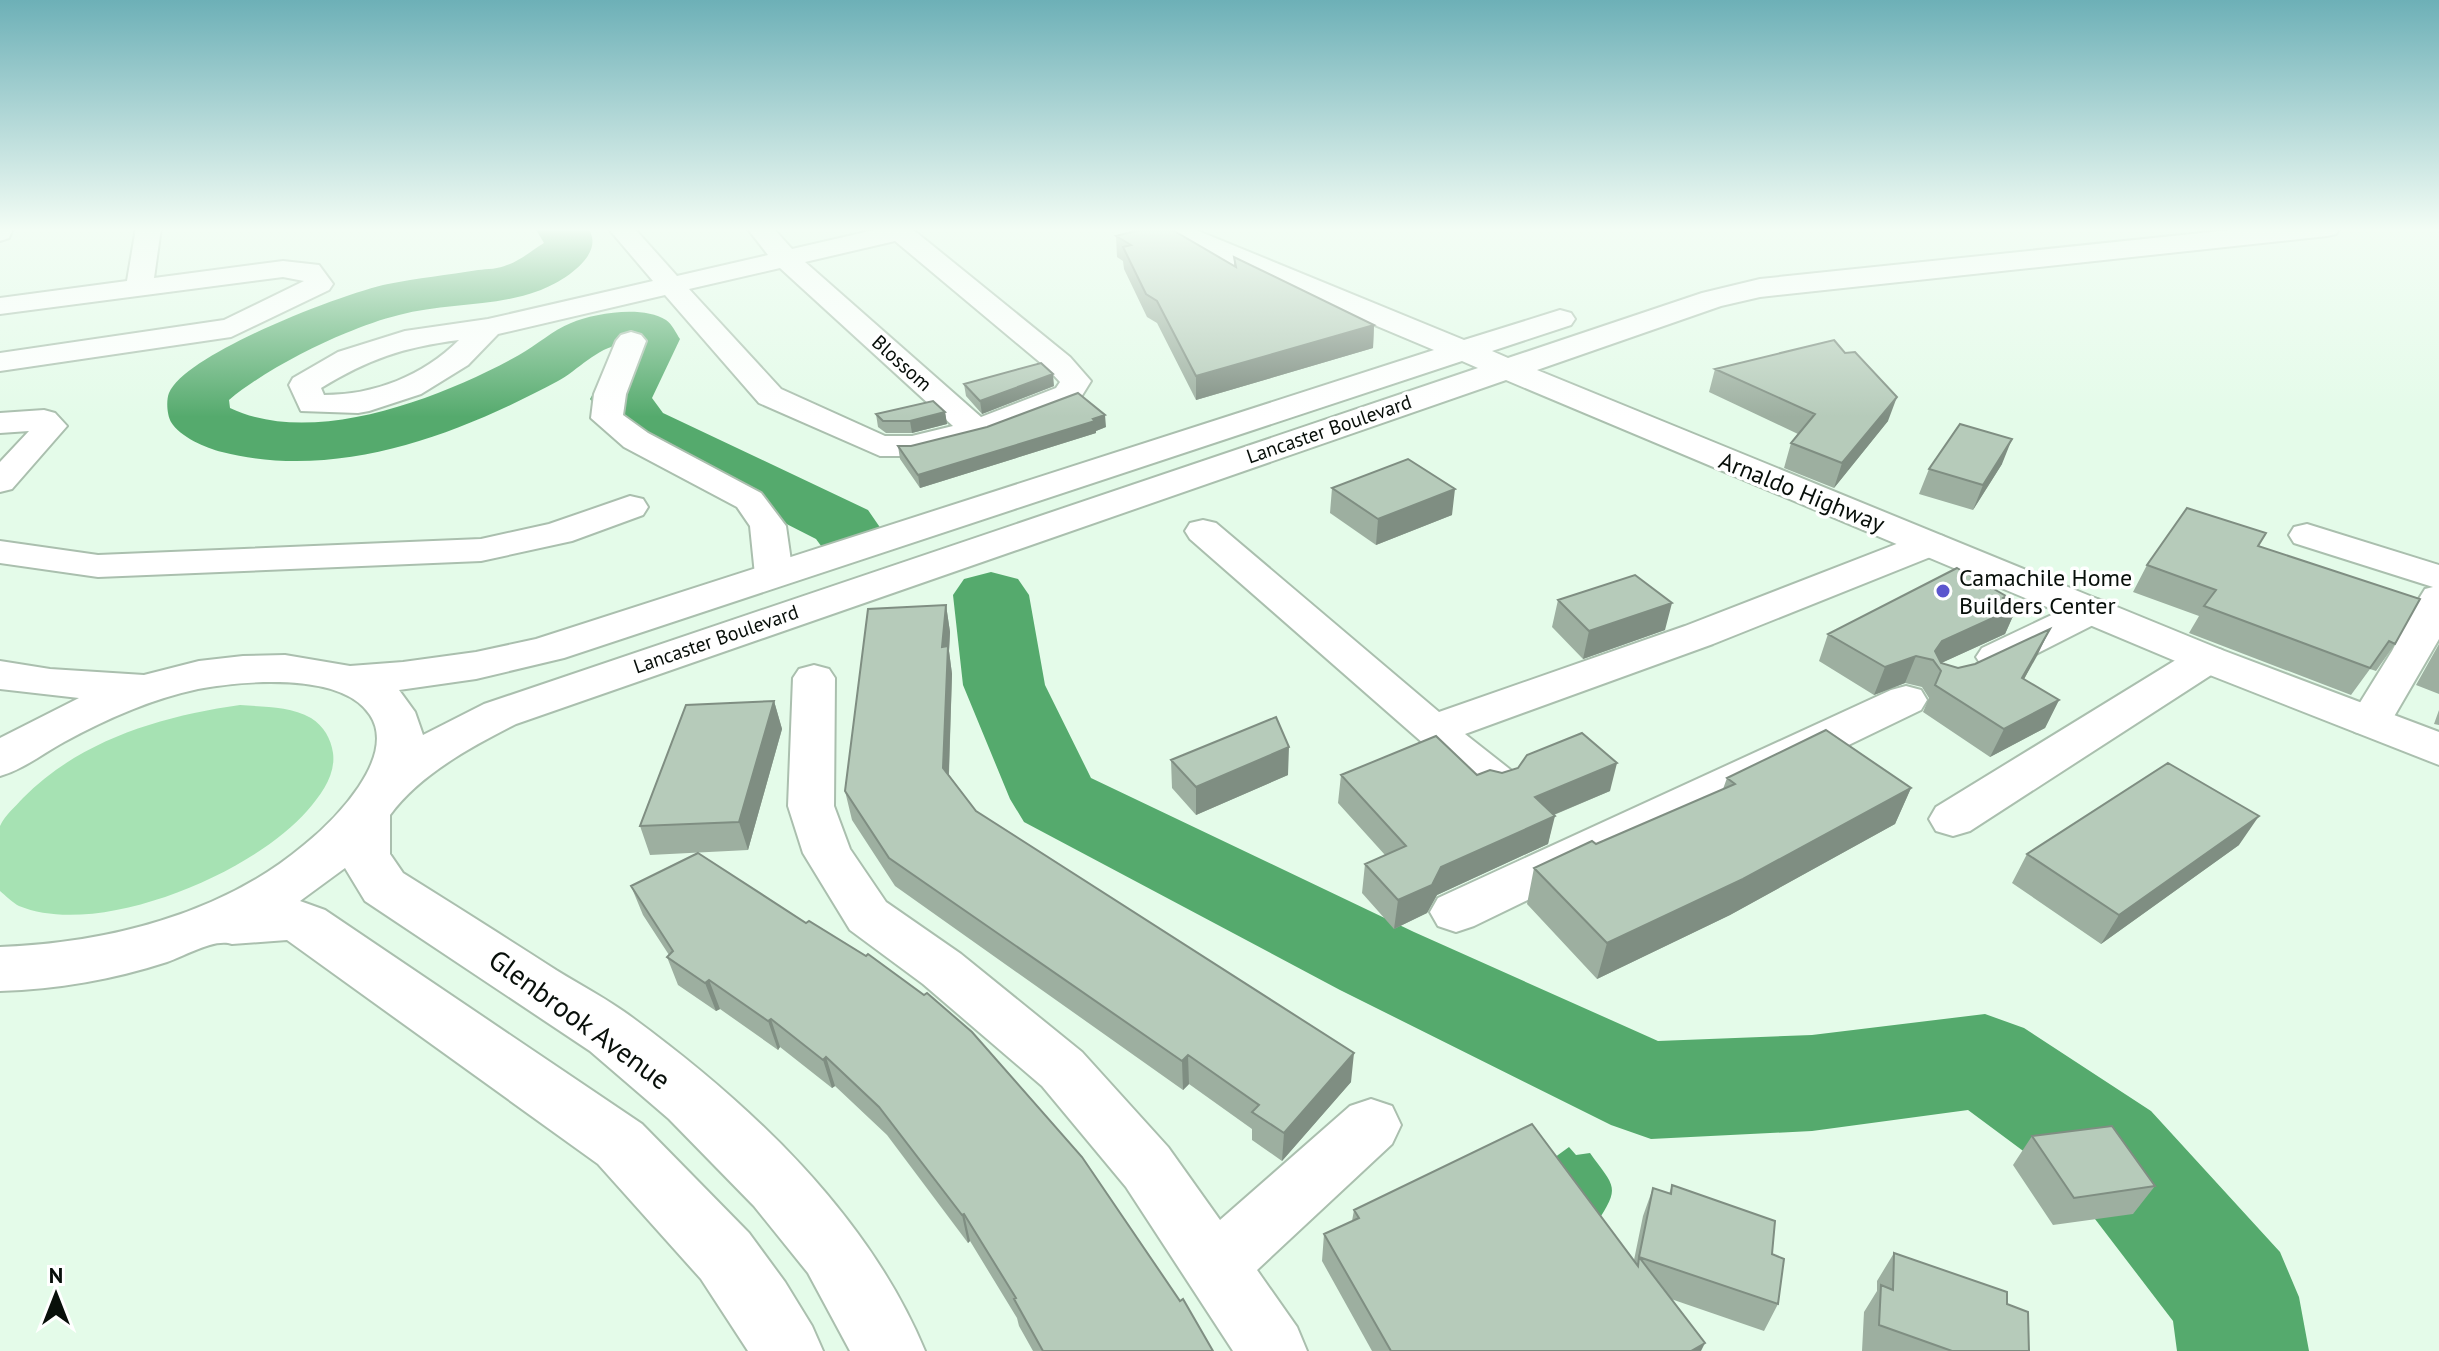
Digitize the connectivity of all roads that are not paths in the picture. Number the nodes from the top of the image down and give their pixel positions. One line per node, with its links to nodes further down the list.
1 (115, 291): 11 (street)
2 (305, 291): 16 (street)
3 (641, 291): 13 (street)
4 (676, 291): 19 (street)
5 (822, 291): 19 (street, Blossom)
6 (972, 291): 19 (street)
7 (1317, 291): 15 (main road, Arnaldo Highway)
8 (1657, 291): 10 (main road)
9 (1749, 291): 17 (main road, Lancaster Boulevard)
10 (1639, 295)
11 (0, 306)
12 (1582, 312): 15 (main road, Lancaster Boulevard)
13 (488, 328): 13 (street)
14 (631, 341): 26 (street)
15 (1459, 351): 17 (main road, Arnaldo Highway); 26 (main road, Lancaster Boulevard)
16 (0, 362)
17 (1503, 370): 24 (main road, Arnaldo Highway); 42 (main road, Lancaster Boulevard)
18 (0, 423): 20 (street)
19 (976, 430)
20 (0, 482)
21 (630, 507): 25 (street)
22 (1203, 531): 38 (street)
23 (2307, 535): 27 (street)
24 (1930, 544): 29 (main road, Arnaldo Highway); 38 (street)
25 (0, 552)
26 (774, 575): 34 (main road, Lancaster Boulevard)
27 (2439, 577)
28 (2439, 597): 37 (street)
29 (2093, 610): 30 (main road, Arnaldo Highway); 31 (street)
30 (2207, 659): 37 (main road, Arnaldo Highway); 43 (street)
31 (1961, 674)
32 (0, 675): 35 (main road)
33 (814, 678): 48 (street)
34 (353, 679): 35 (main road); 42 (main road)
35 (150, 687): 40 (main road)
36 (1906, 700): 44 (street)
37 (2370, 722): 39 (main road, Arnaldo Highway)
38 (1432, 730): 41 (street)
39 (2439, 749)
40 (0, 760)
41 (1496, 782)
42 (373, 807): 45 (main road, Lancaster Boulevard); 50 (main road, Glenbrook Avenue)
43 (1953, 819)
44 (1456, 912)
45 (198, 930): 46 (main road); 49 (main road)
46 (0, 969)
47 (1371, 1125): 48 (street)
48 (1216, 1265): 51 (street)
49 (787, 1351)
50 (889, 1351)
51 (1273, 1351)

